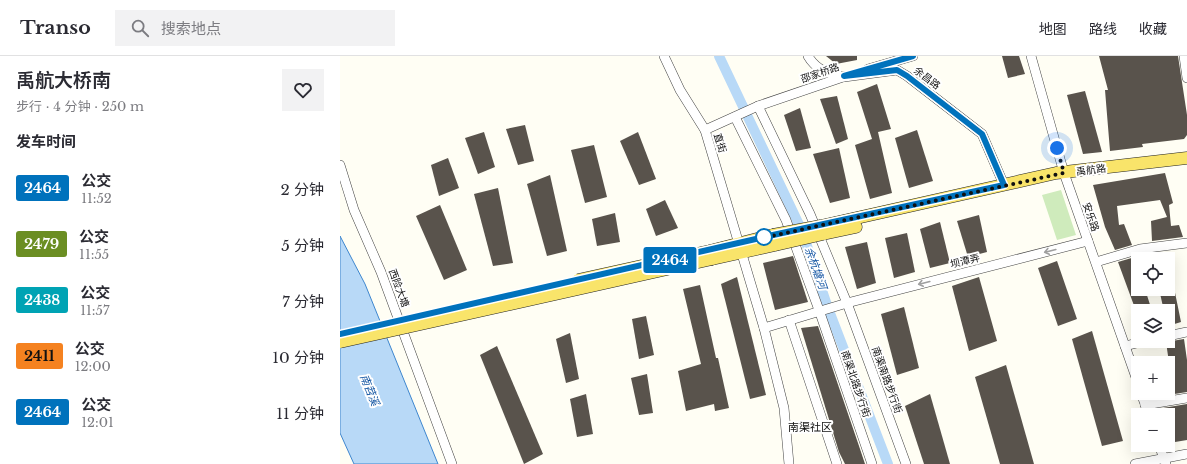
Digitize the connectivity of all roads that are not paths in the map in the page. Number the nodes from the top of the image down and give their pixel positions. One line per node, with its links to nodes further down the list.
1 (664, 56): 10 (street, 直街)
2 (808, 56): 6 (street, 余昌路)
3 (913, 56): 6 (street, 邵家桥路)
4 (1031, 56): 14 (street, 安乐路)
5 (1184, 56): 7 (street)
6 (844, 76): 8 (street, 邵家桥路); 15 (street, 余昌路)
7 (1187, 78)
8 (758, 106): 9 (street, 邵家桥路); 22 (street, 南渠南路步行街)
9 (735, 117): 10 (street, 邵家桥路); 23 (street, 南渠北路步行街)
10 (705, 130): 19 (street, 直街)
11 (1187, 158): 14 (main road, 禹航路)
12 (1187, 164): 14 (main road, 禹航路)
13 (340, 165): 39 (street, 西险大塘)
14 (1065, 176): 15 (main road, 禹航路); 16 (main road, 禹航路); 17 (street, 安乐路)
15 (1004, 185): 16 (main road, 禹航路)
16 (822, 230): 19 (main road, bridge)
17 (1088, 241): 21 (street, 安乐路); 22 (street, 坝潭弄, one-way to 22)
18 (1187, 243): 21 (street)
19 (741, 248): 20 (main road); 25 (street, 直街)
20 (711, 255): 27 (main road, bridge); 29 (main road, bridge)
21 (1096, 262): 31 (street, 安乐路)
22 (847, 303): 23 (street, 坝潭弄); 43 (street, 南渠南路步行街)
23 (821, 310): 24 (street, 坝潭弄); 42 (street, 南渠北路步行街)
24 (789, 320): 25 (street, 坝潭弄); 41 (street)
25 (764, 328): 40 (street)
26 (1187, 332): 28 (street)
27 (340, 334)
28 (1175, 335)
29 (340, 342)
30 (1131, 345): 31 (street)
31 (1125, 346): 32 (street, 安乐路)
32 (1131, 363)
33 (1187, 398): 35 (street)
34 (1144, 400): 35 (street)
35 (1145, 404): 36 (street)
36 (1146, 408)
37 (1187, 454): 38 (street)
38 (1164, 461): 44 (street)
39 (452, 464)
40 (789, 464)
41 (837, 464)
42 (872, 464)
43 (906, 464)
44 (1135, 464)

